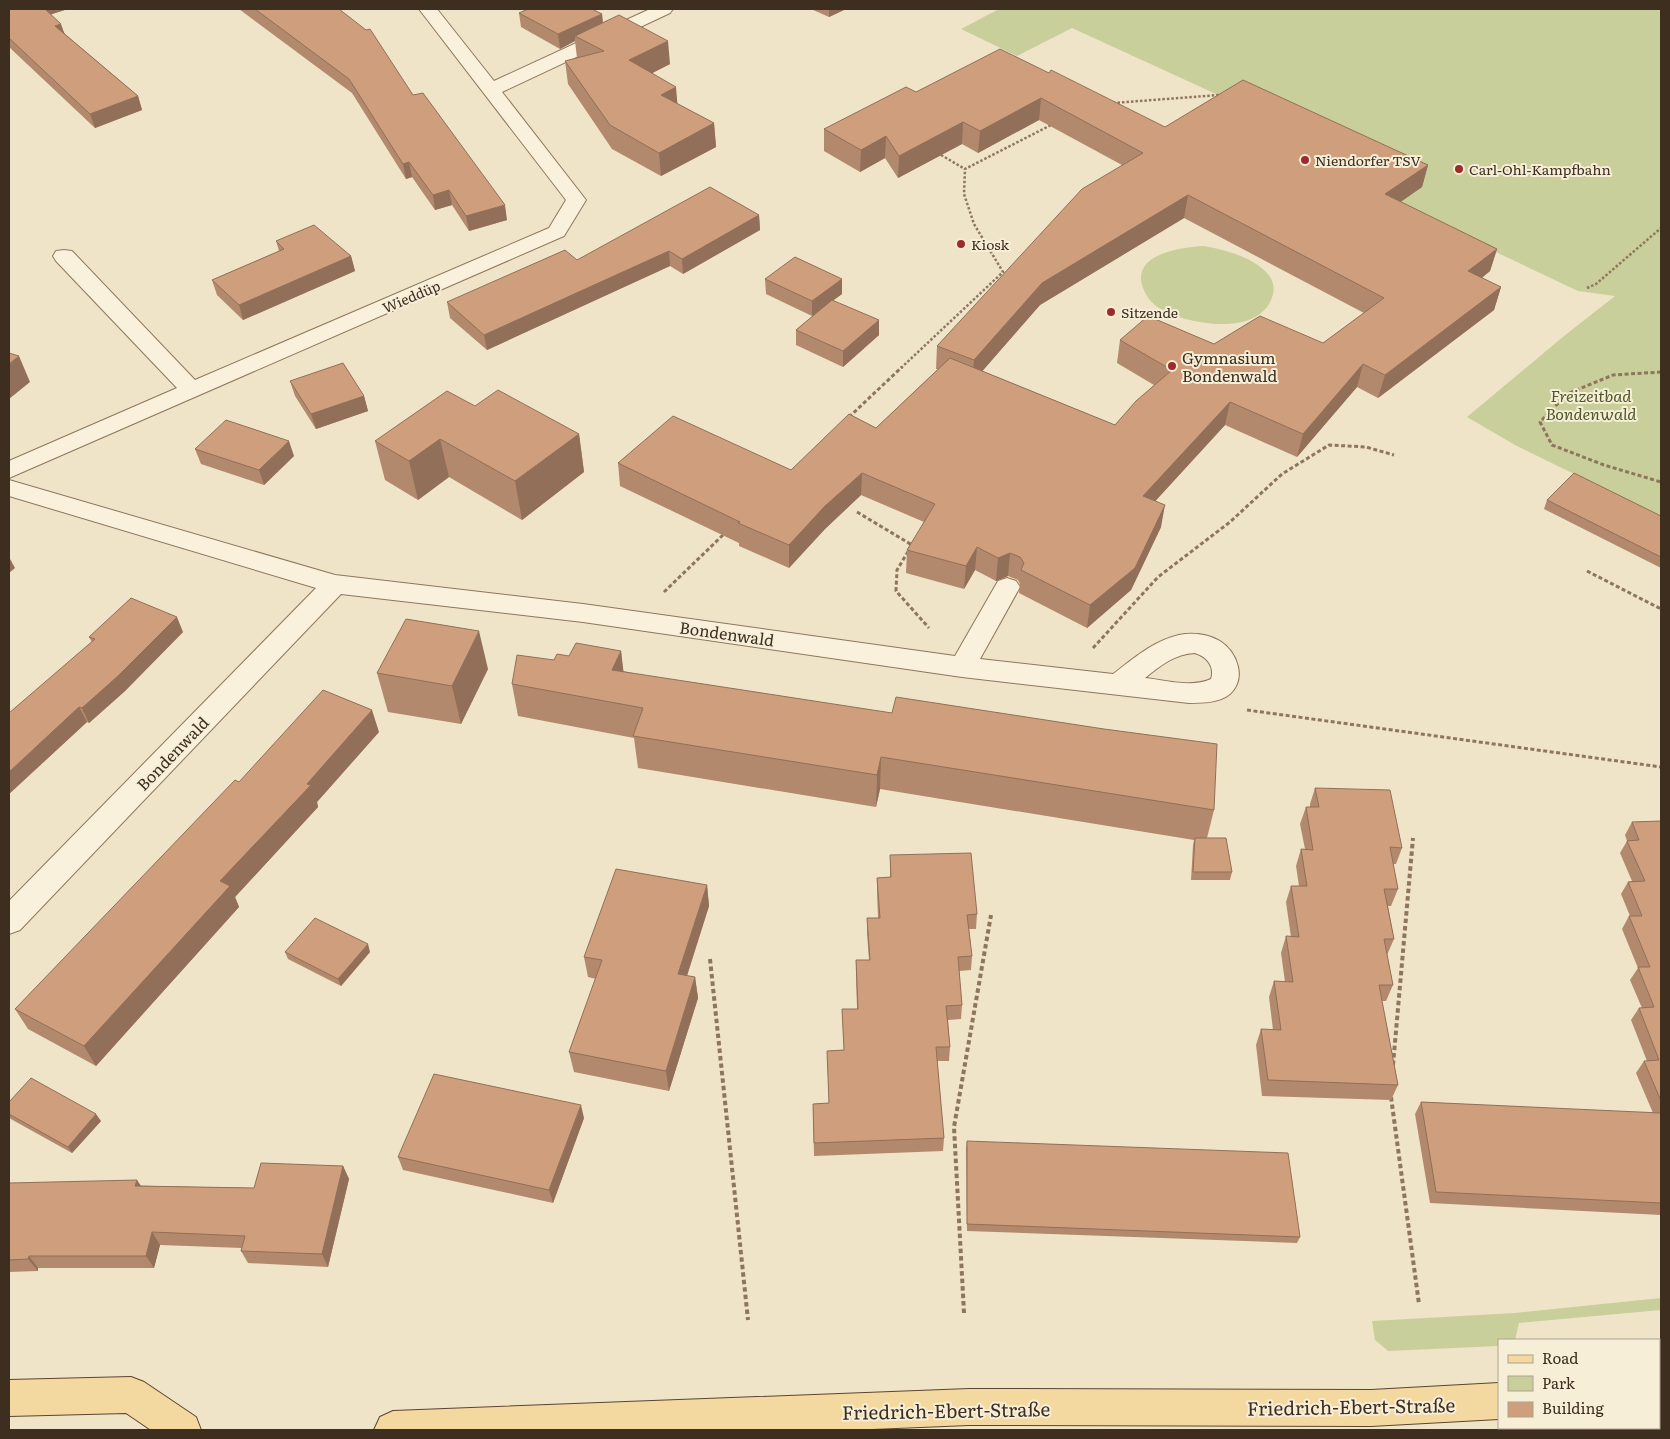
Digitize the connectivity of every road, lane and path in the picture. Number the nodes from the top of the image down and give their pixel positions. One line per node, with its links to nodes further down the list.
1 (428, 9): 3 (street, Wieddüp)
2 (664, 9): 3 (street)
3 (491, 90): 13 (street, Wieddüp)
4 (1223, 93): 5 (path)
5 (1112, 103)
6 (1056, 123): 8 (path)
7 (941, 155): 8 (path)
8 (965, 169): 14 (path)
9 (1661, 228): 11 (path)
10 (64, 256): 13 (street)
11 (1587, 288)
12 (1661, 372): 17 (path)
13 (192, 391): 16 (street, Wieddüp)
14 (842, 423)
15 (1394, 455): 28 (path)
16 (9, 470)
17 (1661, 482)
18 (9, 488): 22 (street, Bondenwald)
19 (857, 512): 26 (path)
20 (730, 529): 25 (path)
21 (1587, 571): 24 (path)
22 (335, 584): 25 (street, Bondenwald); 34 (street, Bondenwald)
23 (1007, 587): 27 (street)
24 (1661, 609)
25 (634, 620): 27 (street, Bondenwald)
26 (930, 630)
27 (962, 667): 28 (street, Bondenwald)
28 (1074, 681): 29 (street, Bondenwald)
29 (1119, 684): 30 (street, Bondenwald); 30 (street, Bondenwald)
30 (1189, 693): 31 (path)
31 (1661, 767)
32 (1413, 838): 36 (path)
33 (991, 915): 39 (path)
34 (9, 921)
35 (710, 959): 40 (path)
36 (1393, 1067)
37 (1392, 1087): 38 (path)
38 (1419, 1304)
39 (964, 1313)
40 (748, 1320)
41 (9, 1398): 43 (main road)
42 (1498, 1401): 44 (main road, Friedrich-Ebert-Straße)
43 (183, 1430)
44 (393, 1430)

